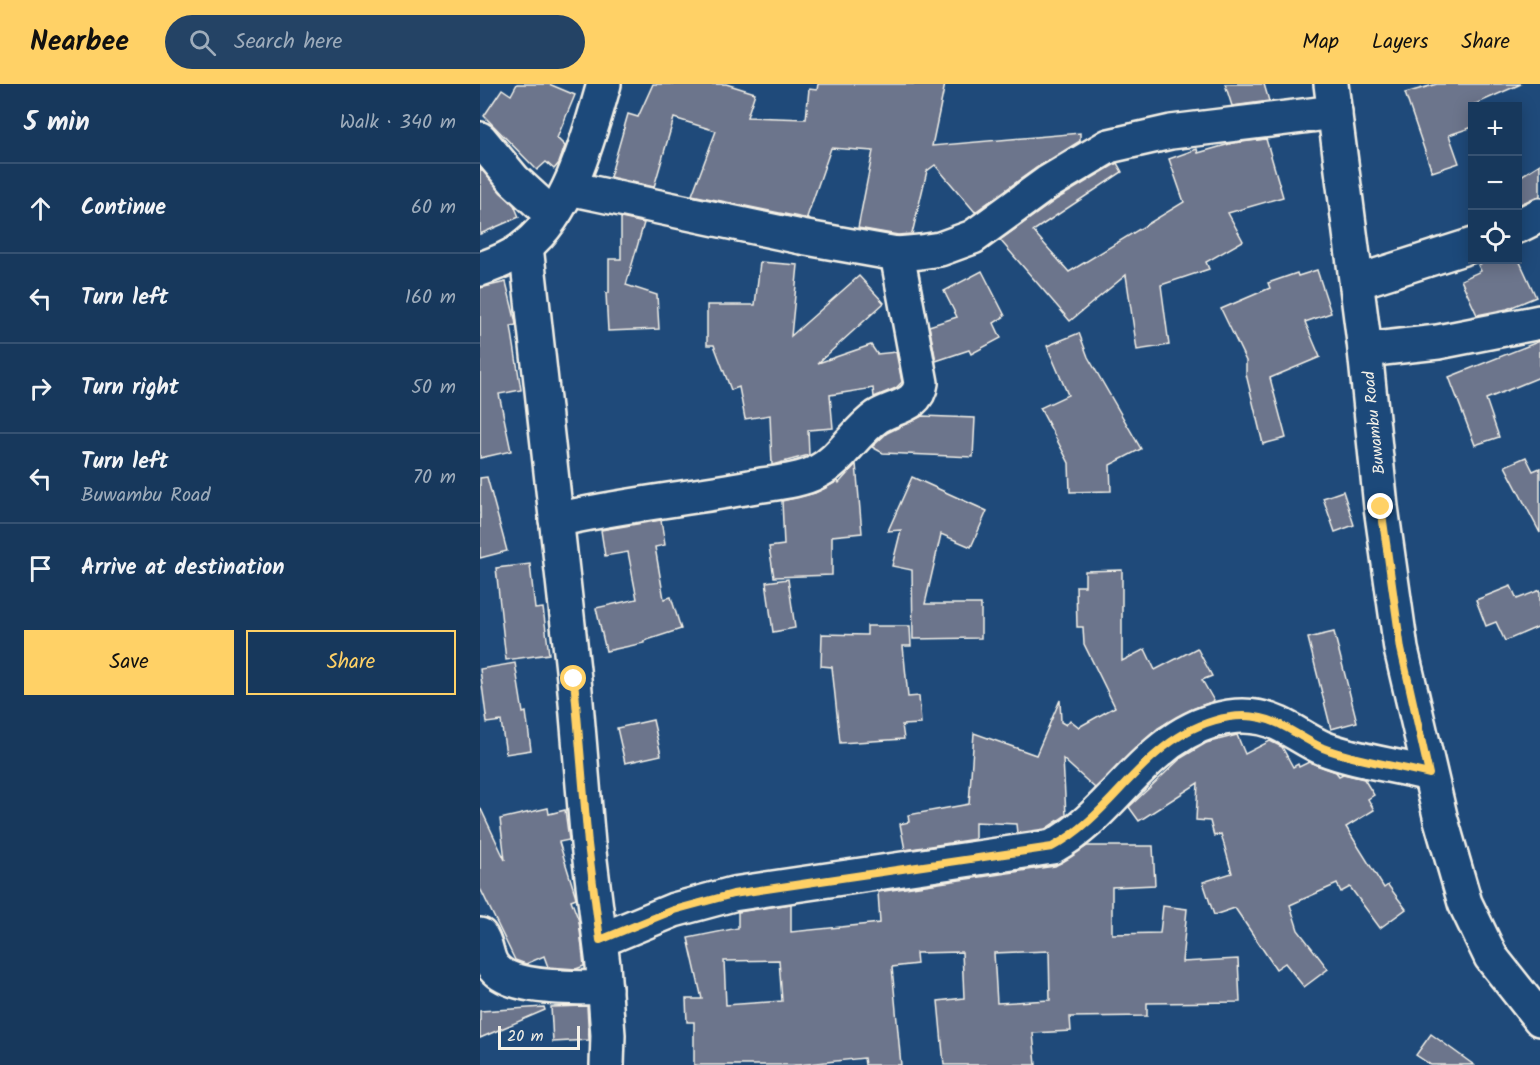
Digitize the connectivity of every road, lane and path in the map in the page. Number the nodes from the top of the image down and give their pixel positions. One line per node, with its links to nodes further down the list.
1 (604, 84): 4 (street)
2 (1333, 98): 10 (street); 12 (street, Buwambu Road)
3 (480, 139): 5 (street)
4 (569, 188): 5 (street); 10 (street)
5 (552, 215): 8 (street)
6 (1540, 215): 7 (street)
7 (1522, 224)
8 (526, 246): 11 (street); 15 (street)
9 (1468, 247): 12 (street)
10 (897, 255): 15 (street)
11 (480, 269)
12 (1357, 282): 14 (street, Buwambu Road)
13 (1540, 322): 14 (street)
14 (1365, 350): 16 (street, Buwambu Road)
15 (556, 520): 18 (street)
16 (1429, 774): 18 (street); 20 (street, Buwambu Road)
17 (480, 935): 19 (street)
18 (600, 940): 19 (street)
19 (605, 988): 21 (street)
20 (1540, 1019)
21 (607, 1065)

